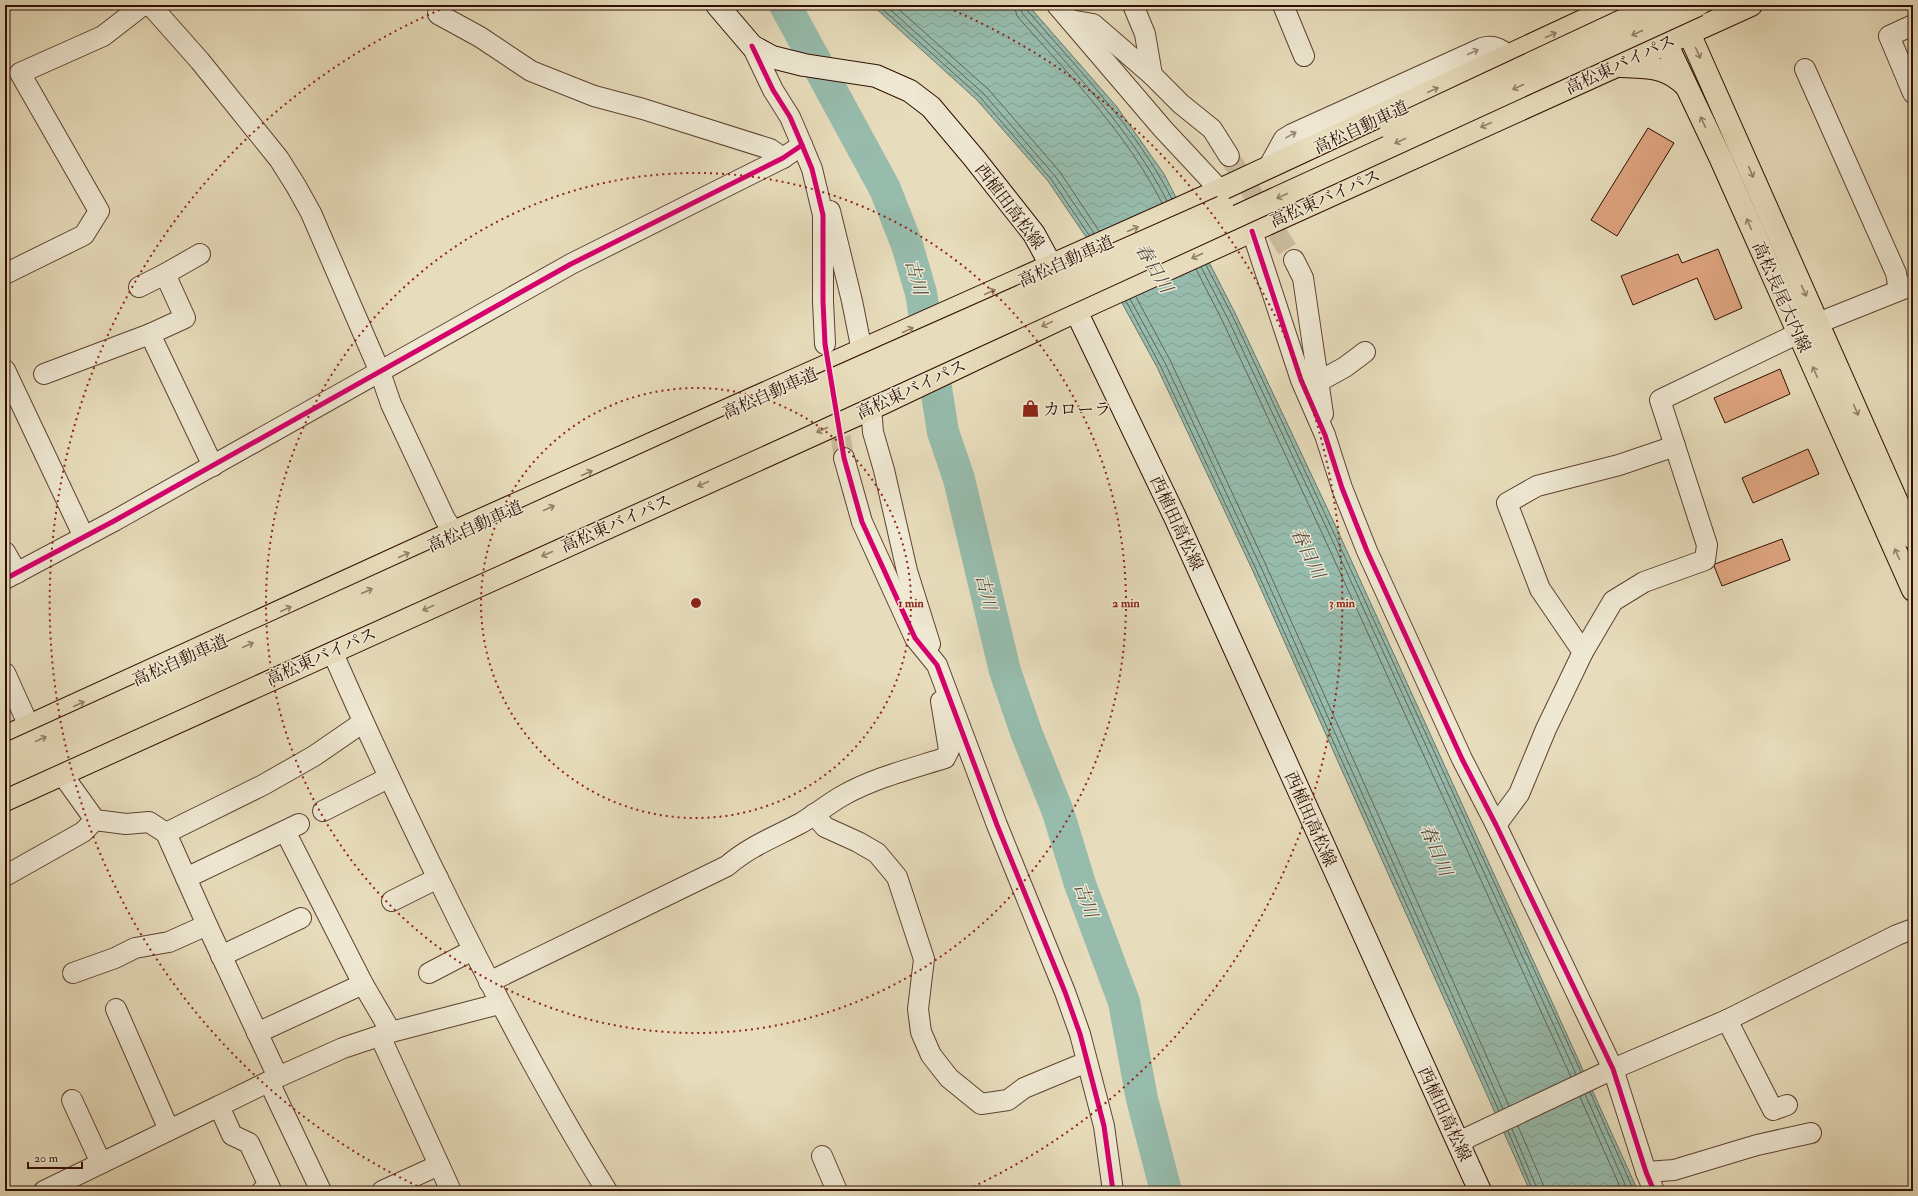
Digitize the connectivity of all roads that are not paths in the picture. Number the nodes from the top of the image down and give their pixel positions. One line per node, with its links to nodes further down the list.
1 (143, 5): 34 (street)
2 (148, 5): 46 (street)
3 (717, 5): 18 (main road, 西植田高松線)
4 (1057, 5): 14 (street)
5 (1134, 5): 22 (street)
6 (1284, 5): 19 (street)
7 (1617, 5): 29 (main road, one-way to 7)
8 (1649, 5): 17 (main road, 高松長尾大内線)
9 (1656, 5): 68 (main road, 高松自動車道, one-way to 9, bridge)
10 (1677, 5): 16 (main road, 高松長尾大内線)
11 (1698, 5): 70 (main road, 高松自動車道, one-way to 70, bridge)
12 (1750, 5): 16 (main road, 高松東バイパス)
13 (438, 14): 27 (street)
14 (1070, 20): 22 (street); 29 (street)
15 (1913, 25): 24 (street)
16 (1689, 33): 17 (main road, 高松東バイパス); 39 (main road, 高松長尾大内線, one-way to 39)
17 (1666, 43): 20 (main road, 高松東バイパス); 23 (main road, 高松長尾大内線)
18 (752, 46): 25 (street); 33 (main road, 西植田高松線)
19 (1304, 56)
20 (1616, 66): 23 (main road); 30 (main road, 高松東バイパス, one-way to 30)
21 (1805, 69): 37 (street)
22 (1152, 75): 26 (street)
23 (1686, 86): 41 (main road, 高松長尾大内線, one-way to 23)
24 (1913, 93)
25 (802, 145): 27 (street); 28 (street)
26 (1229, 156)
27 (783, 158): 46 (street)
28 (812, 169): 42 (street); 43 (street)
29 (1213, 193): 33 (main road, one-way to 29)
30 (1252, 231): 38 (main road, 高松東バイパス, one-way to 38); 50 (street)
31 (200, 254): 35 (street)
32 (1294, 260): 48 (street)
33 (1052, 265): 38 (main road, 西植田高松線); 43 (main road, one-way to 33)
34 (5, 274)
35 (165, 274): 36 (street); 40 (street)
36 (139, 287)
37 (1906, 287): 39 (street)
38 (1085, 306): 49 (main road, 高松東バイパス, one-way to 49); 105 (main road, 西植田高松線)
39 (1818, 324): 41 (street); 56 (main road, 高松長尾大内線, one-way to 56)
40 (150, 334): 47 (street); 53 (street)
41 (1798, 334): 51 (street); 59 (main road, 高松長尾大内線, one-way to 41)
42 (825, 344)
43 (867, 349): 54 (main road, one-way to 43)
44 (1365, 352): 48 (street)
45 (5, 370): 55 (street)
46 (380, 372): 53 (street); 54 (street)
47 (44, 374)
48 (1318, 382): 50 (street)
49 (877, 405): 60 (main road, 高松東バイパス, one-way to 60); 62 (street)
50 (1325, 435): 76 (street)
51 (1675, 446): 61 (street); 61 (street)
52 (844, 458): 62 (street)
53 (213, 466): 55 (street)
54 (454, 532): 66 (main road, one-way to 54)
55 (84, 537): 58 (street)
56 (1913, 538)
57 (5, 552): 58 (street)
58 (11, 576)
59 (1913, 590)
60 (332, 651): 65 (street); 69 (main road, 高松東バイパス)
61 (1582, 652): 76 (street)
62 (937, 665): 64 (street)
63 (5, 674): 66 (street)
64 (945, 686): 74 (street); 92 (street)
65 (362, 723): 71 (street); 77 (street)
66 (30, 726): 67 (main road)
67 (5, 737)
68 (5, 755)
69 (62, 774): 72 (main road, 高松東バイパス); 75 (street)
70 (5, 776)
71 (388, 778): 73 (street); 80 (street)
72 (5, 800)
73 (323, 811)
74 (814, 814): 89 (street); 97 (street)
75 (95, 820): 77 (street); 78 (street)
76 (1496, 825): 98 (street)
77 (166, 833): 79 (street)
78 (5, 876)
79 (186, 878): 83 (street); 90 (street)
80 (438, 878): 81 (street); 85 (street)
81 (392, 901)
82 (302, 918): 86 (street)
83 (206, 925): 86 (street); 87 (street)
84 (1913, 929): 94 (street)
85 (473, 950): 88 (street); 89 (street)
86 (221, 956): 95 (street)
87 (73, 973)
88 (429, 973)
89 (489, 982): 91 (street)
90 (363, 984): 95 (street); 96 (street)
91 (499, 1004): 96 (street); 116 (street)
92 (1070, 1006): 97 (street); 107 (street)
93 (116, 1009): 103 (street)
94 (1727, 1020): 98 (street); 101 (street)
95 (257, 1033): 99 (street)
96 (386, 1034): 99 (street); 109 (street)
97 (1077, 1066): 107 (street)
98 (1610, 1071): 105 (street); 110 (street)
99 (273, 1080): 102 (street); 113 (street)
100 (72, 1100): 108 (street)
101 (1787, 1105)
102 (219, 1106): 103 (street); 111 (street)
103 (169, 1130): 108 (street)
104 (1811, 1133): 110 (street)
105 (1464, 1141): 119 (main road, 西植田高松線)
106 (822, 1156): 117 (street)
107 (1108, 1162): 118 (street)
108 (101, 1163): 112 (street)
109 (439, 1165): 114 (street); 115 (street)
110 (1646, 1172): 120 (street)
111 (268, 1190)
112 (44, 1191)
113 (321, 1191)
114 (382, 1191)
115 (451, 1191)
116 (607, 1191)
117 (837, 1191)
118 (1113, 1191)
119 (1480, 1191)
120 (1654, 1191)

